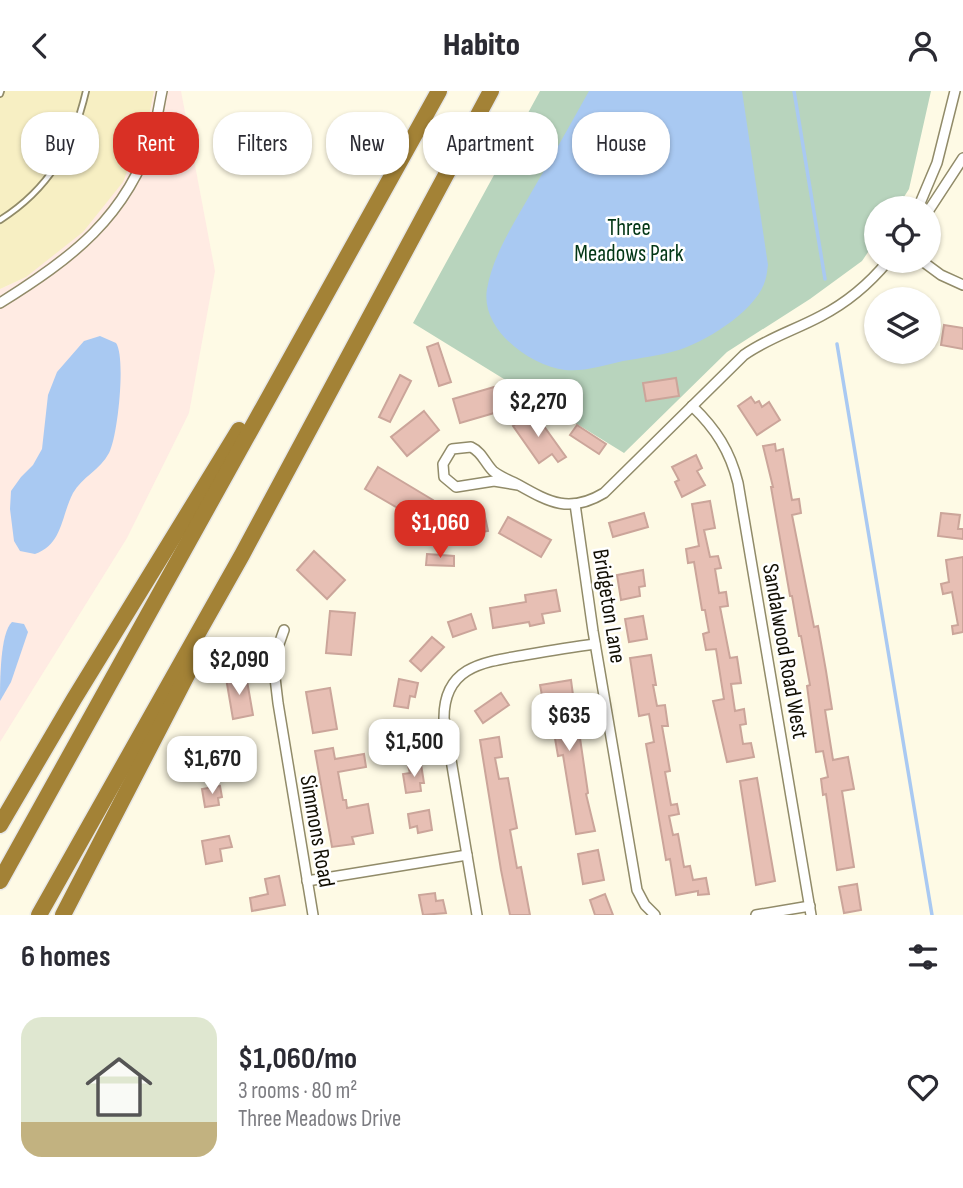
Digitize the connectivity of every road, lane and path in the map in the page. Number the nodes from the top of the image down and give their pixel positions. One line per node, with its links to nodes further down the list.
1 (86, 91): 9 (lane)
2 (162, 91): 13 (street)
3 (439, 91): 14 (highway)
4 (491, 91): 18 (highway)
5 (955, 91): 7 (street)
6 (963, 158): 8 (street)
7 (923, 196)
8 (939, 196)
9 (0, 220)
10 (878, 273): 15 (street)
11 (940, 273): 12 (street)
12 (963, 285)
13 (0, 303)
14 (280, 376): 21 (highway); 23 (highway)
15 (692, 406): 17 (street); 25 (street, Sandalwood Road West)
16 (518, 485): 16 (street); 17 (street)
17 (575, 504): 20 (street, Bridgeton Lane)
18 (242, 555): 26 (highway); 27 (highway)
19 (284, 630): 24 (street, Simmons Road)
20 (596, 643): 22 (street); 30 (street, Bridgeton Lane)
21 (0, 825)
22 (467, 855): 24 (street); 29 (street)
23 (0, 881)
24 (307, 881): 28 (street, Simmons Road)
25 (810, 911): 31 (street)
26 (39, 915)
27 (63, 915)
28 (313, 915)
29 (477, 915)
30 (655, 915)
31 (756, 915)

